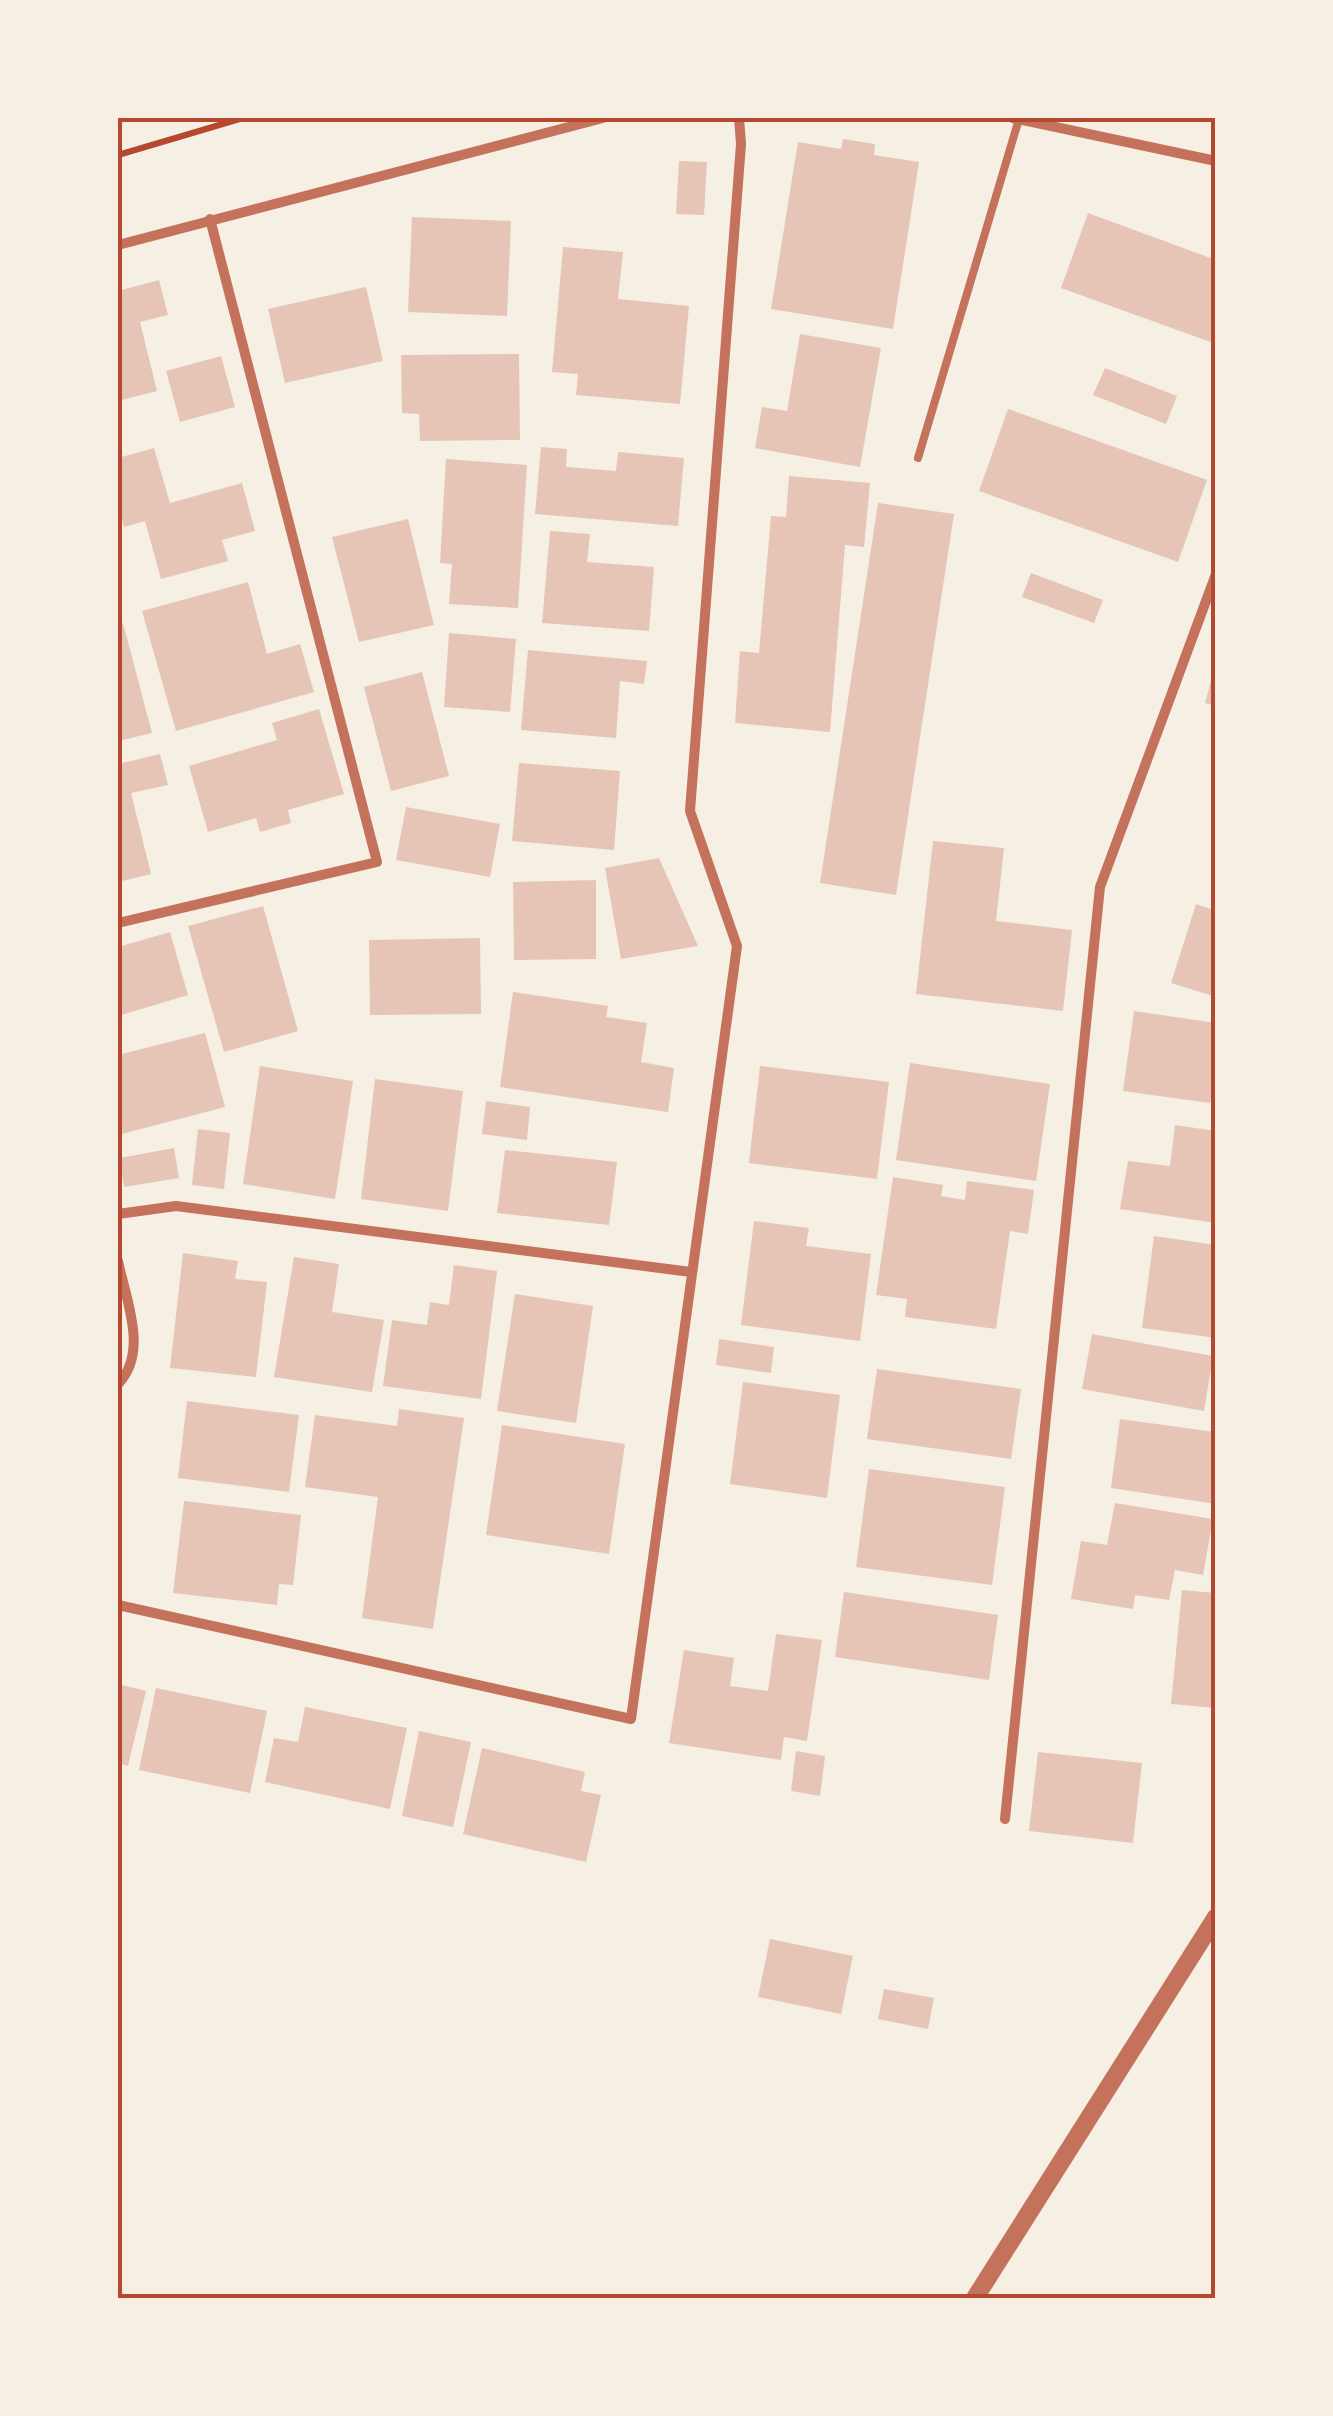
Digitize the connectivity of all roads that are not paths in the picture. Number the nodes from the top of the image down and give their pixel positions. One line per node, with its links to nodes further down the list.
1 (603, 118): 5 (street)
2 (739, 118): 12 (street)
3 (1016, 118): 4 (street); 7 (lane)
4 (1216, 161)
5 (210, 218): 6 (street); 9 (street)
6 (118, 245)
7 (918, 458)
8 (1216, 574): 15 (street)
9 (118, 923)
10 (118, 1214): 12 (street)
11 (118, 1262): 13 (street)
12 (691, 1272): 14 (street)
13 (118, 1384)
14 (118, 1605)
15 (1006, 1819)
16 (1216, 1918): 17 (street)
17 (975, 2298)

